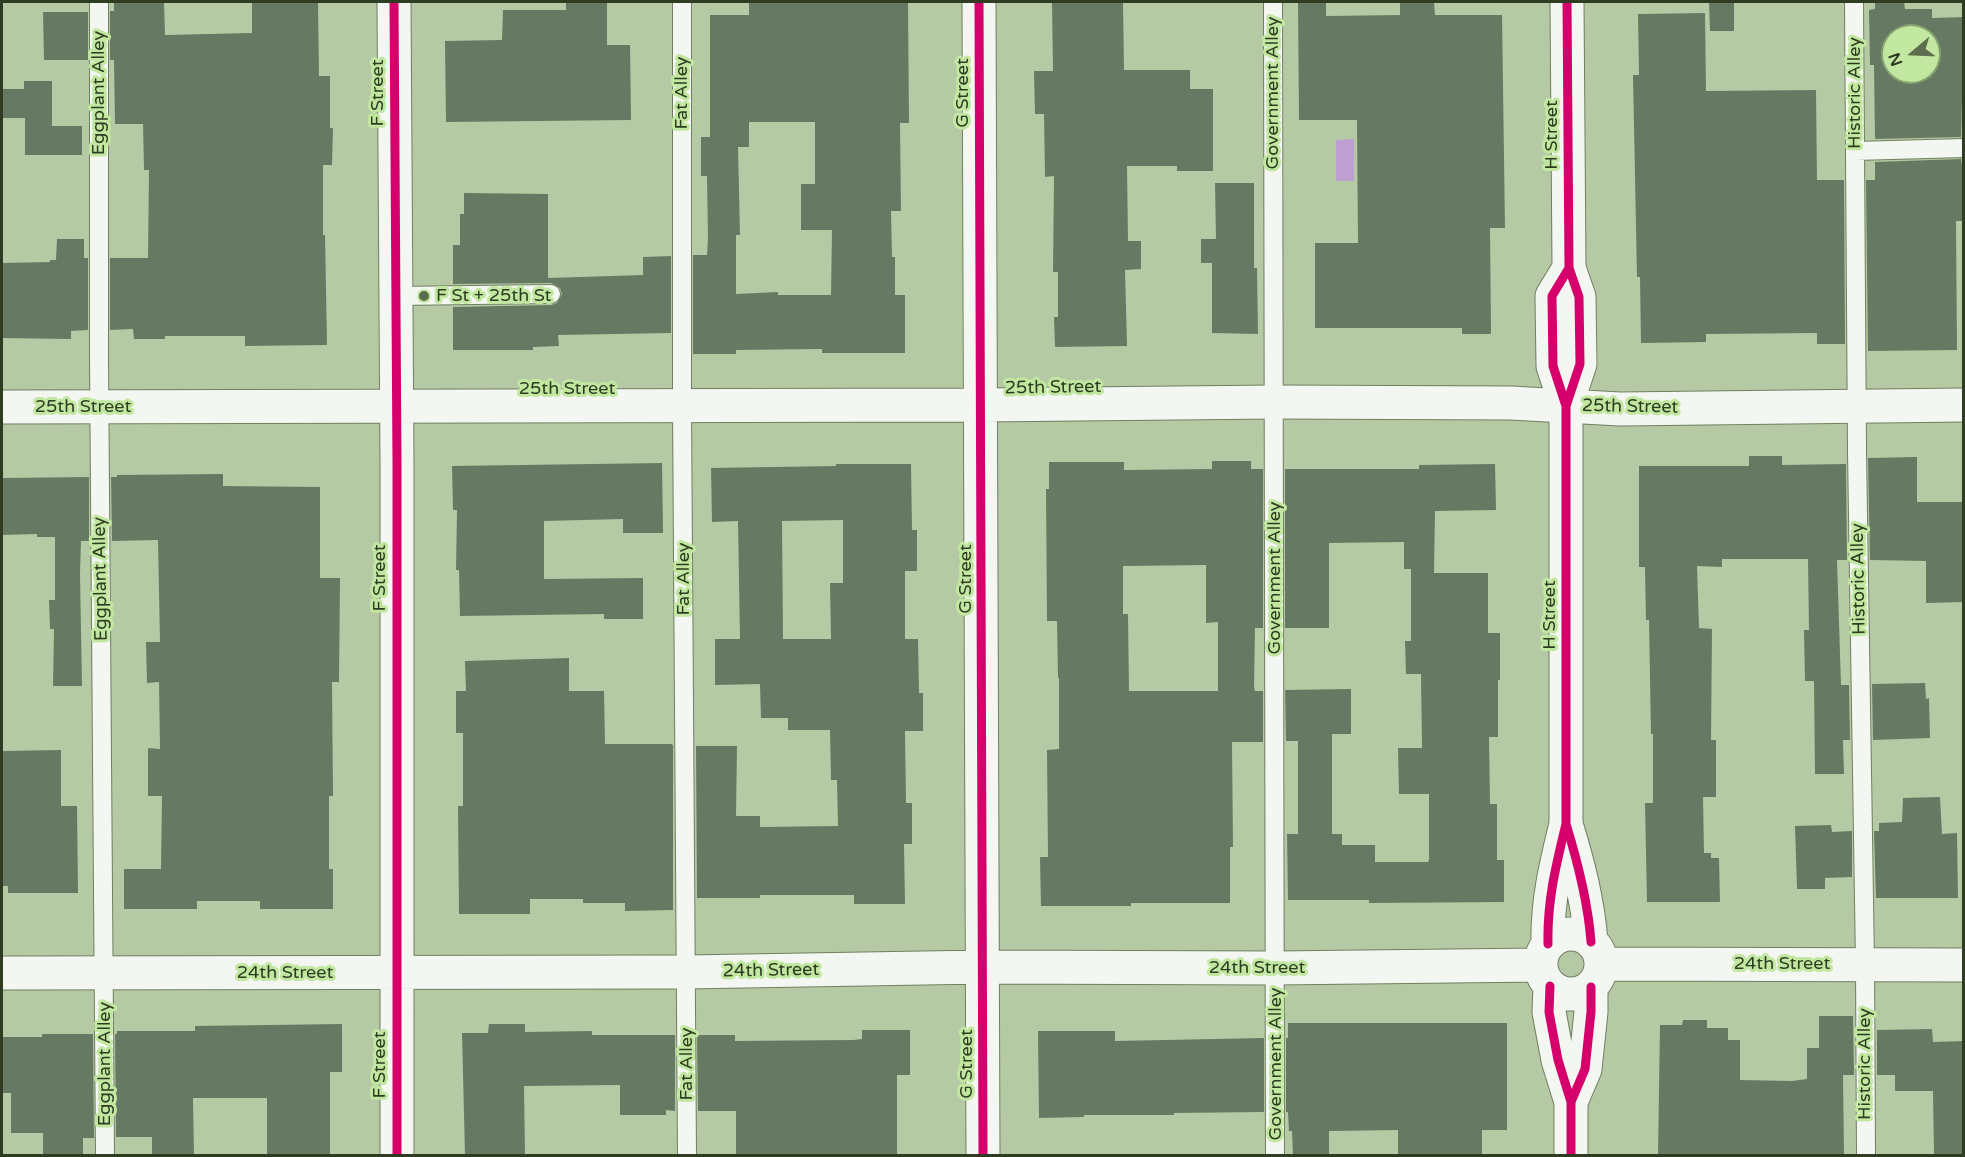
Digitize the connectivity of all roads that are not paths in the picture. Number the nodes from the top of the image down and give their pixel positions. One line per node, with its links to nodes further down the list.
1 (99, 2): 20 (lane, Eggplant Alley)
2 (393, 2): 11 (street, F Street)
3 (682, 2): 16 (lane, Fat Alley)
4 (979, 2): 13 (street, G Street)
5 (1273, 2): 12 (lane, Government Alley)
6 (1567, 2): 17 (street, H Street)
7 (1854, 2): 9 (lane, Historic Alley)
8 (1964, 148): 9 (lane)
9 (1855, 151): 18 (lane, Historic Alley)
10 (551, 294): 11 (lane)
11 (396, 296): 15 (street, F Street)
12 (1275, 402): 13 (street, 25th Street); 17 (street, 25th Street); 27 (lane, Government Alley)
13 (981, 405): 16 (street, 25th Street); 26 (street, G Street)
14 (1964, 405): 18 (street, 25th Street)
15 (396, 406): 16 (street, 25th Street); 20 (street, 25th Street); 31 (street, F Street)
16 (682, 406): 28 (lane, Fat Alley)
17 (1566, 406): 18 (street, 25th Street); 21 (street, H Street)
18 (1857, 406): 23 (lane, Historic Alley)
19 (2, 407): 20 (street, 25th Street)
20 (99, 407): 30 (lane, Eggplant Alley)
21 (1566, 824): 22 (street, H Street); 25 (street, H Street)
22 (1594, 964): 23 (street, 24th Street); 25 (street); 25 (street); 32 (street, H Street)
23 (1865, 964): 24 (street, 24th Street); 39 (lane, Historic Alley)
24 (1964, 964)
25 (1546, 965): 27 (street, 24th Street); 32 (street, H Street)
26 (983, 967): 27 (street, 24th Street); 28 (street, 24th Street); 36 (street, G Street)
27 (1276, 968): 37 (lane, Government Alley)
28 (686, 972): 31 (street, 24th Street); 35 (lane, Fat Alley)
29 (2, 973): 30 (street, 24th Street)
30 (105, 973): 31 (street, 24th Street); 33 (lane, Eggplant Alley)
31 (396, 973): 34 (street, F Street)
32 (1571, 1102): 38 (street, H Street)
33 (105, 1155)
34 (397, 1155)
35 (687, 1155)
36 (983, 1155)
37 (1275, 1155)
38 (1571, 1155)
39 (1866, 1155)

